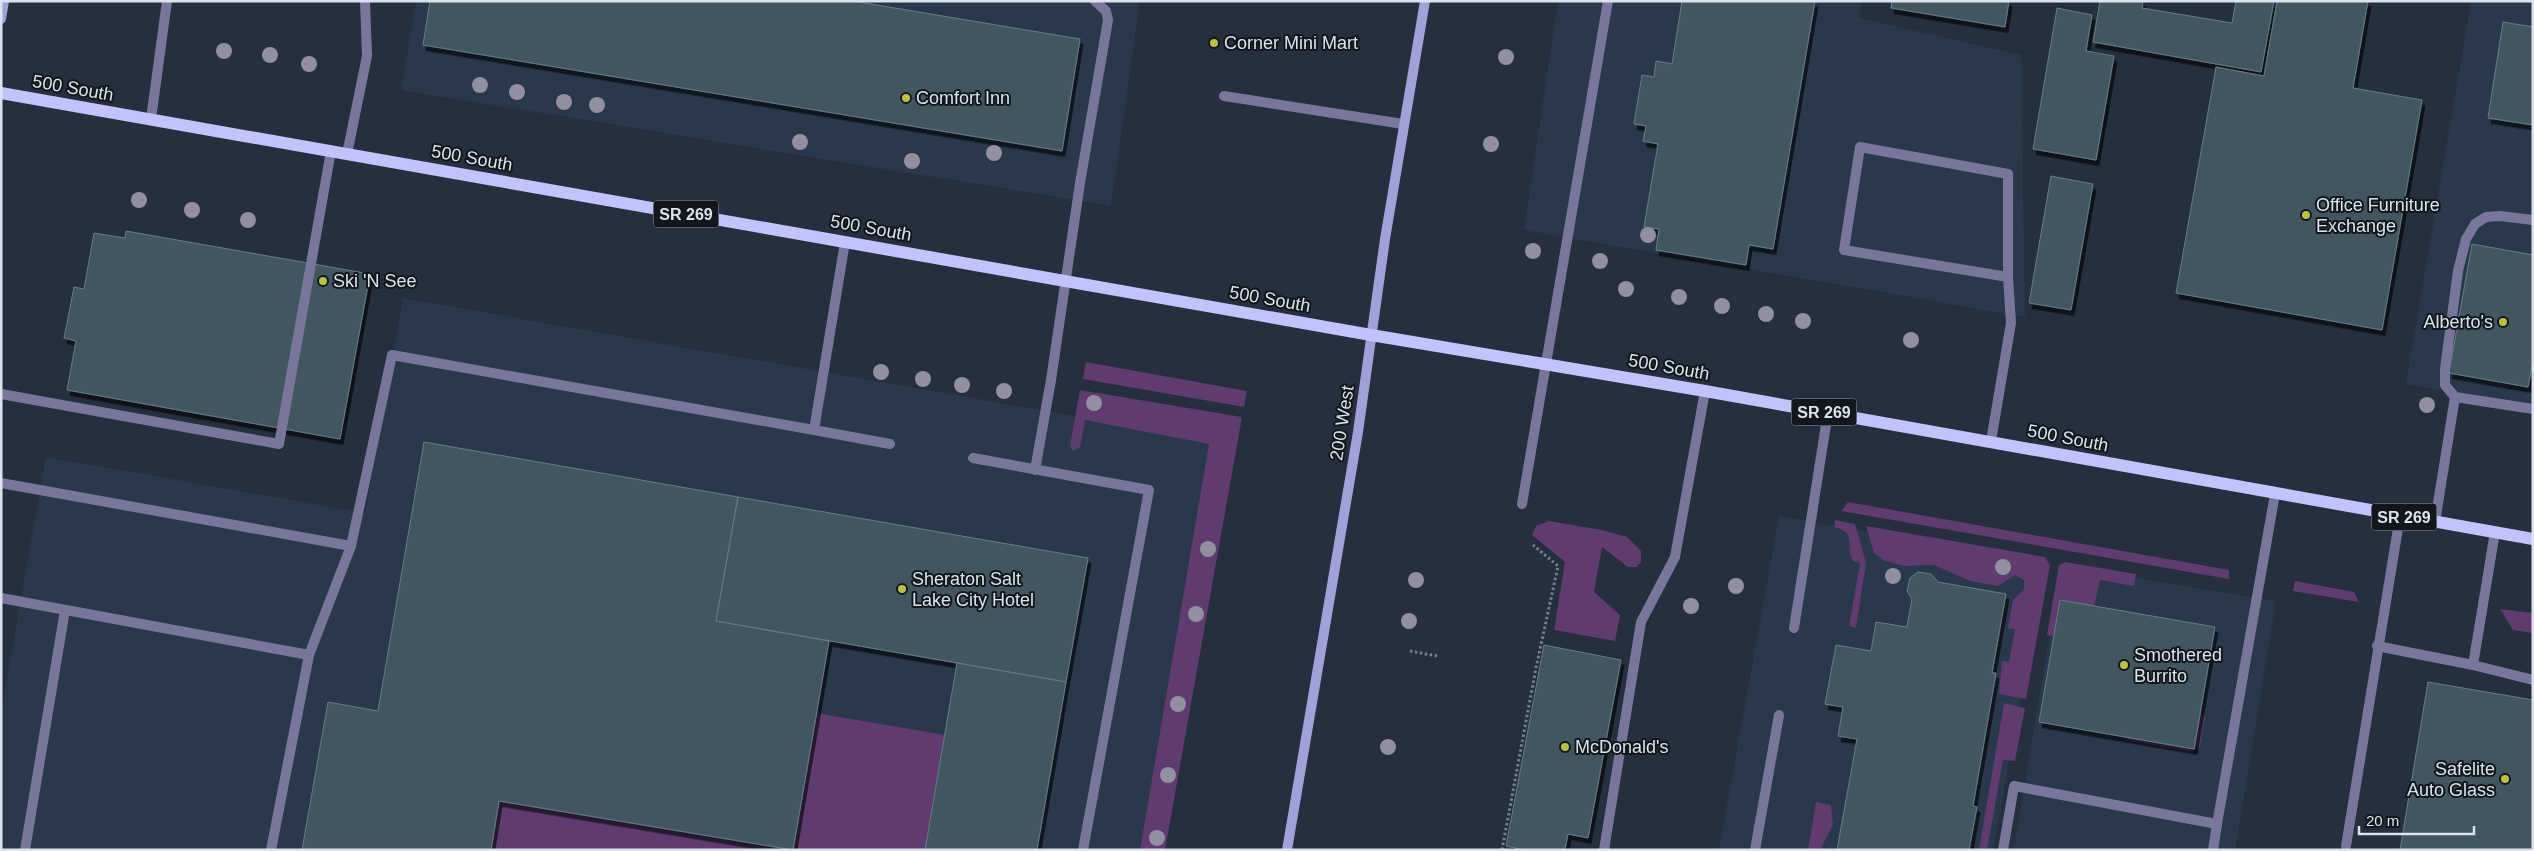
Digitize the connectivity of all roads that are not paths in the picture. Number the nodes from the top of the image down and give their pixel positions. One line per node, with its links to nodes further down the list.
1 (4, 1): 7 (street)
2 (167, 1): 10 (lane)
3 (365, 1): 13 (lane)
4 (1095, 1): 17 (lane)
5 (1425, 1): 11 (street, 200 West)
6 (1608, 1): 19 (lane)
7 (1, 19)
8 (1, 93): 10 (main road, 500 South / SR 269)
9 (1224, 96): 11 (lane)
10 (150, 119): 12 (main road, 500 South / SR 269)
11 (1404, 124): 18 (street, 200 West)
12 (331, 151): 13 (main road, 500 South / SR 269); 21 (lane)
13 (346, 154): 15 (main road, 500 South / SR 269)
14 (2533, 220): 22 (lane)
15 (845, 242): 17 (main road, 500 South / SR 269); 25 (lane)
16 (2008, 277): 16 (lane); 26 (lane)
17 (1064, 280): 18 (main road, 500 South / SR 269); 29 (lane)
18 (1371, 335): 19 (main road, 500 South / SR 269); 51 (street, 200 West)
19 (1544, 364): 20 (main road, 500 South / SR 269); 32 (lane)
20 (1705, 391): 24 (main road, 500 South / SR 269); 52 (lane)
21 (1, 394)
22 (2455, 396): 23 (lane); 34 (lane)
23 (2533, 409)
24 (1828, 412): 26 (main road, 500 South / SR 269); 40 (lane)
25 (814, 430): 27 (lane); 37 (lane)
26 (1991, 441): 31 (main road, 500 South / SR 269)
27 (890, 444)
28 (973, 458): 29 (lane)
29 (1035, 470): 50 (lane)
30 (1, 483): 37 (lane)
31 (2275, 494): 33 (main road, 500 South / SR 269); 46 (lane)
32 (1522, 504)
33 (2400, 516): 34 (main road, 500 South / SR 269); 41 (lane)
34 (2435, 522): 35 (main road, 500 South / SR 269)
35 (2495, 532): 36 (main road, 500 South / SR 269); 43 (lane)
36 (2533, 539)
37 (351, 546): 42 (lane)
38 (1, 598): 39 (lane)
39 (65, 610): 42 (lane); 48 (lane)
40 (1794, 628)
41 (2377, 646): 43 (lane); 47 (lane)
42 (309, 655): 49 (lane)
43 (2473, 665): 44 (lane)
44 (2533, 680)
45 (1779, 715): 53 (lane)
46 (2217, 824): 54 (lane); 55 (lane)
47 (2346, 846)
48 (25, 850)
49 (271, 850)
50 (1084, 850)
51 (1287, 850)
52 (1604, 850)
53 (1756, 850)
54 (2003, 850)
55 (2213, 850)

